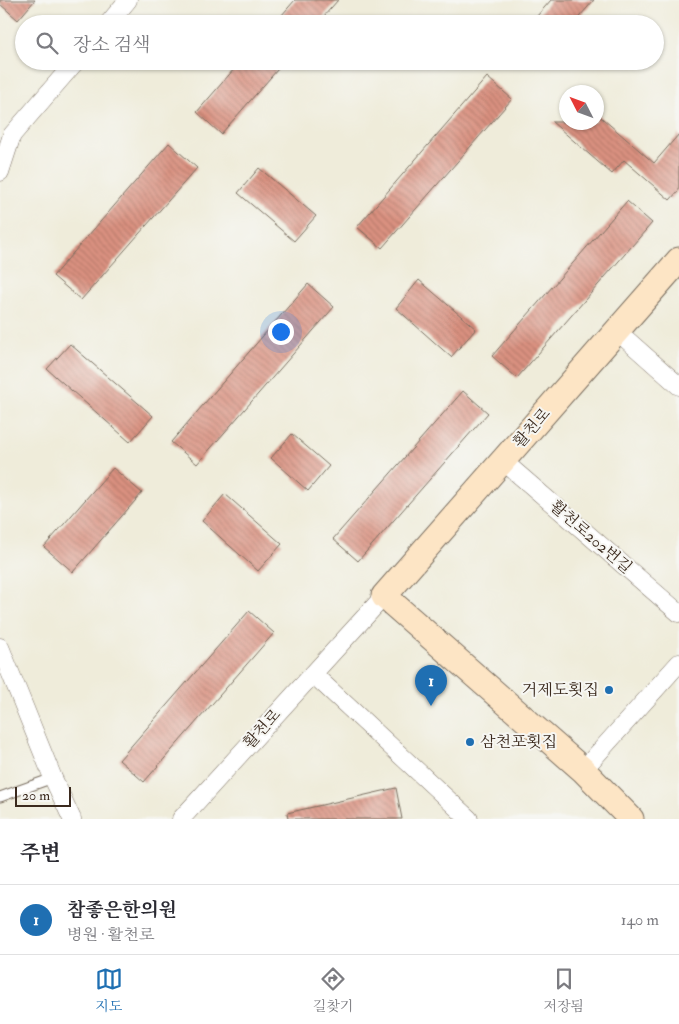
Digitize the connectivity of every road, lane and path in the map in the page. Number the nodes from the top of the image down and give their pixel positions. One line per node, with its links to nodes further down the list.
1 (128, 0): 2 (street)
2 (116, 15)
3 (68, 70): 4 (street)
4 (0, 172)
5 (679, 260): 6 (street, 활천로)
6 (617, 330): 7 (street); 8 (street, 활천로)
7 (679, 386)
8 (503, 461): 9 (street, 활천로); 10 (street, 활천로202번길)
9 (384, 596): 13 (street, 활천로); 14 (street)
10 (679, 613)
11 (0, 648): 15 (street)
12 (679, 663): 14 (street)
13 (312, 674): 18 (street, 활천로); 19 (street)
14 (583, 770): 20 (street)
15 (53, 778): 16 (lane); 17 (street)
16 (0, 797)
17 (72, 819)
18 (181, 819)
19 (469, 819)
20 (631, 819)

